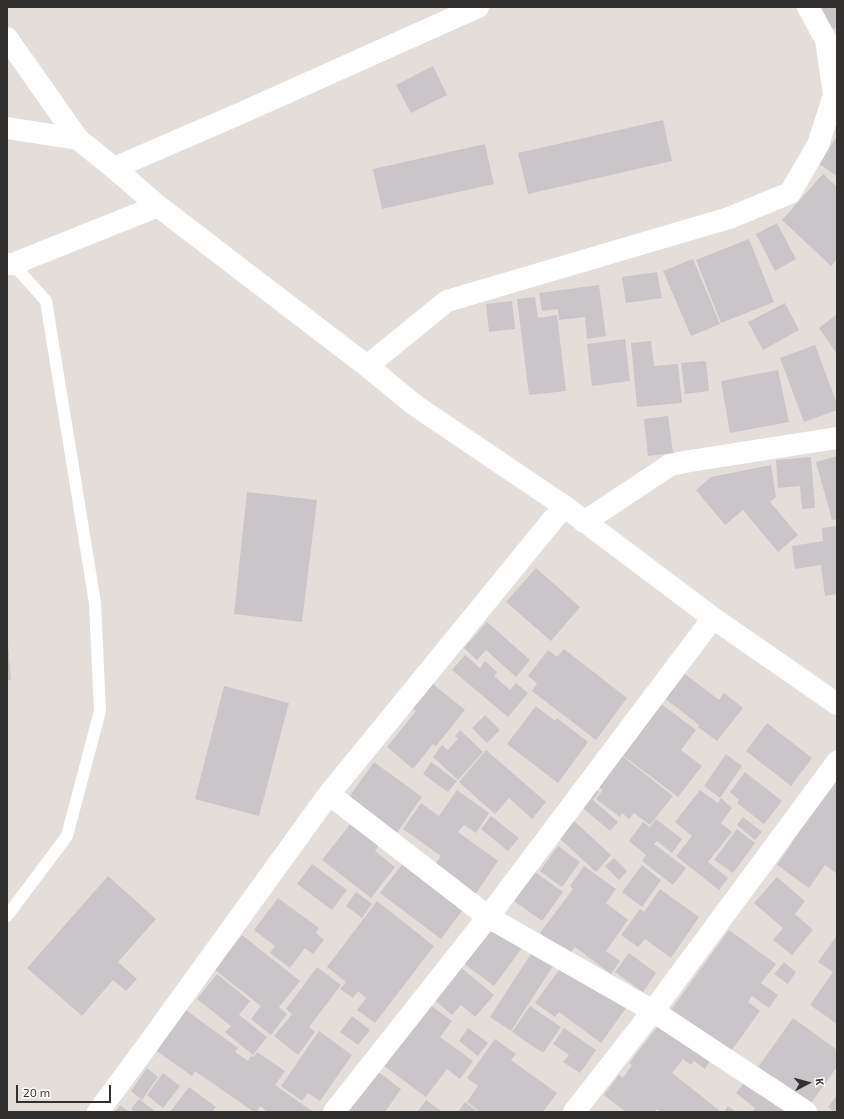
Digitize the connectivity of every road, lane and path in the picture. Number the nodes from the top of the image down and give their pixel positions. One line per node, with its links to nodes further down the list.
1 (478, 7): 7 (street)
2 (808, 7): 4 (street)
3 (7, 38): 6 (street)
4 (832, 38): 10 (street)
5 (7, 128): 6 (street)
6 (78, 140): 7 (street)
7 (114, 168): 8 (street)
8 (158, 206): 9 (street); 10 (street)
9 (10, 264): 18 (lane)
10 (367, 366): 12 (street)
11 (837, 438): 13 (street)
12 (564, 506): 13 (street); 17 (street)
13 (584, 522): 14 (street)
14 (714, 618): 15 (street); 19 (street)
15 (834, 696)
16 (837, 762): 20 (street)
17 (329, 794): 19 (street); 21 (street)
18 (7, 916)
19 (488, 917): 20 (street); 22 (street)
20 (653, 1010): 23 (street); 24 (street)
21 (98, 1112)
22 (334, 1112)
23 (574, 1112)
24 (806, 1112)

